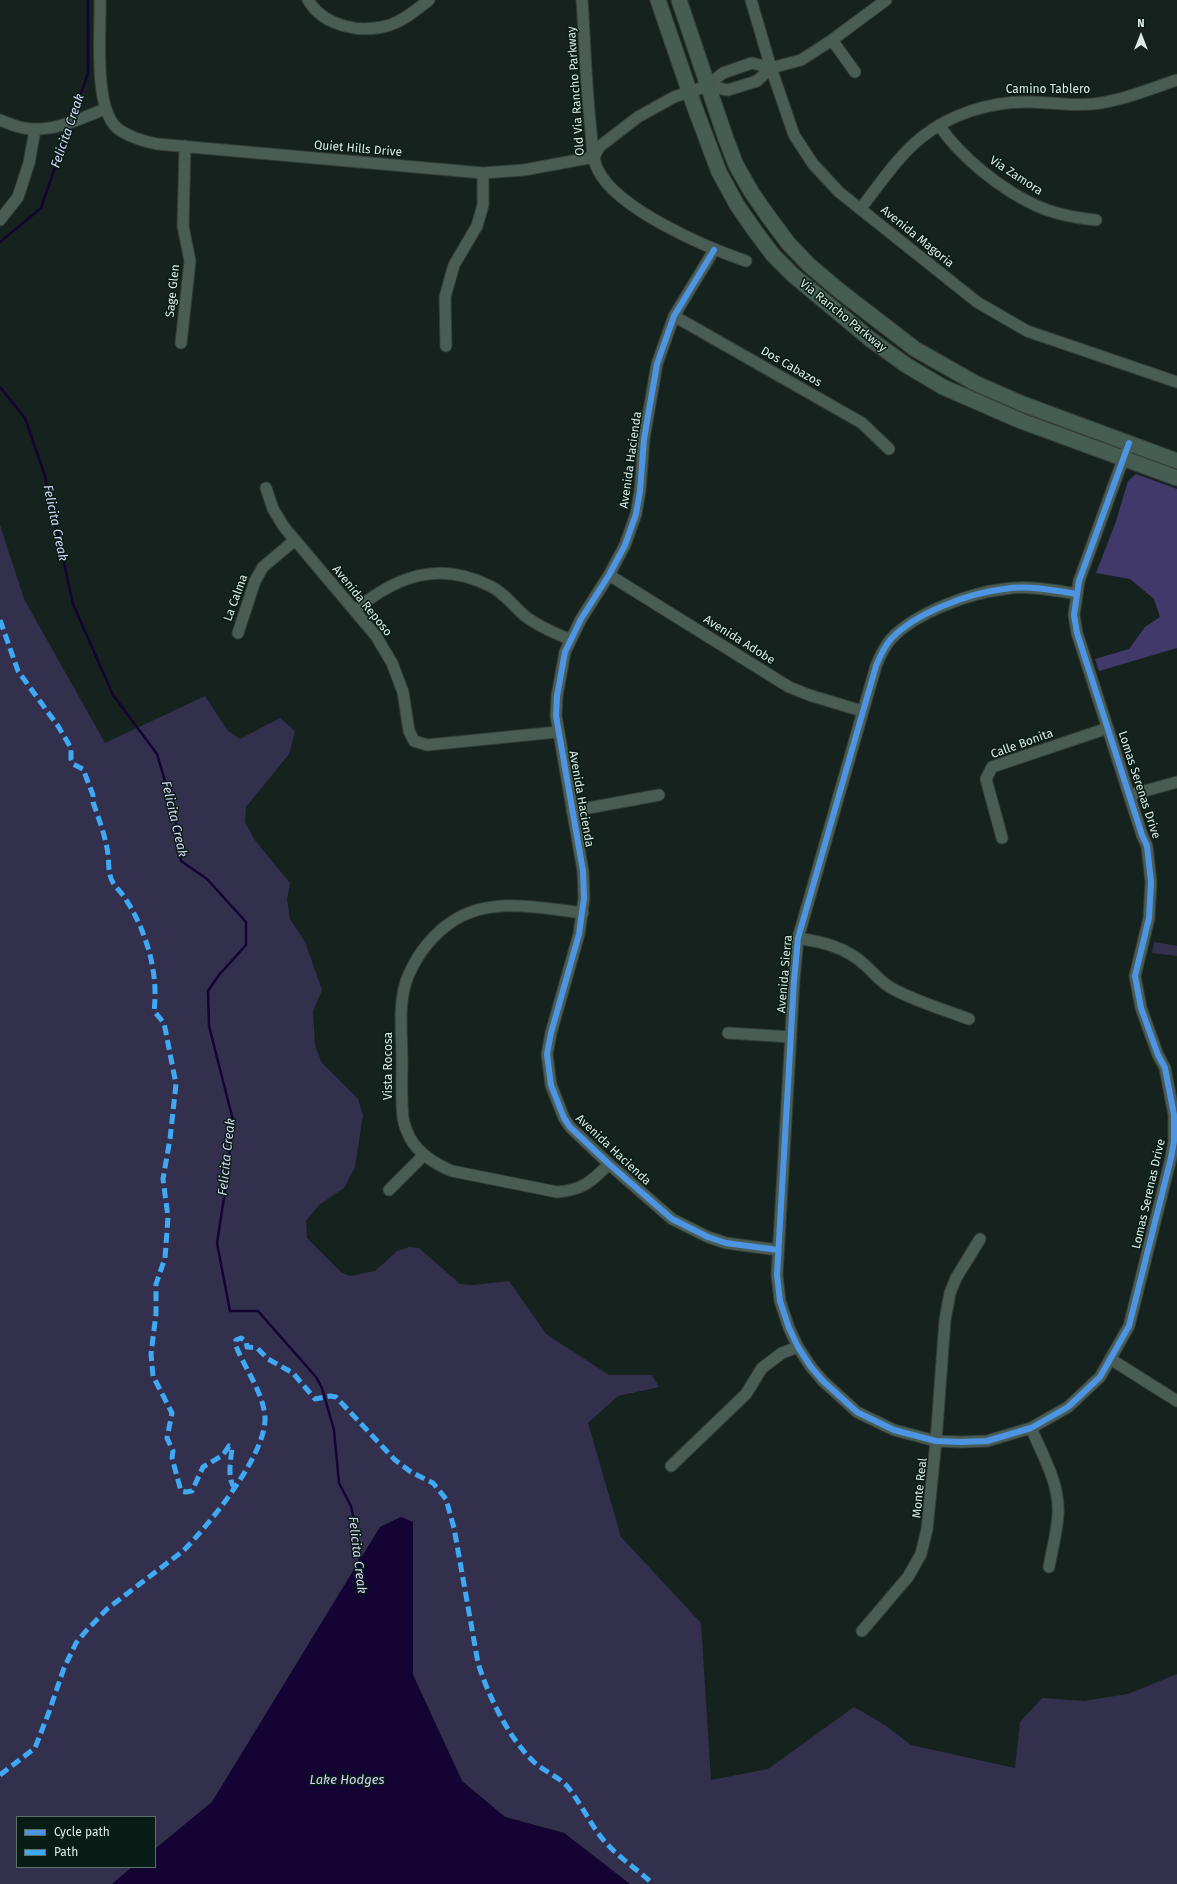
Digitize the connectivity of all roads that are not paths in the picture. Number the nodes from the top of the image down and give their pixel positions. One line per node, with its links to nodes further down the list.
1 (100, 0): 15 (street, Quiet Hills Drive)
2 (308, 0): 3 (street)
3 (429, 0)
4 (582, 0): 20 (street, Old Via Rancho Parkway)
5 (658, 0): 14 (main road, Via Rancho Parkway)
6 (679, 0): 13 (main road, Via Rancho Parkway)
7 (751, 0): 10 (street, Avenida Magoria)
8 (886, 0): 9 (street)
9 (832, 40): 10 (street); 11 (street)
10 (771, 68): 13 (street); 13 (street); 22 (street, Avenida Magoria)
11 (855, 72)
12 (1177, 80): 17 (street, Camino Tablero)
13 (707, 86): 14 (street); 31 (main road, Via Rancho Parkway)
14 (689, 91): 20 (street); 33 (main road, Via Rancho Parkway)
15 (105, 109): 18 (street); 19 (street, Quiet Hills Drive)
16 (0, 120): 18 (street)
17 (939, 125): 22 (street, Camino Tablero); 24 (street, Via Zamora)
18 (36, 130): 23 (street)
19 (185, 146): 21 (street, Quiet Hills Drive); 28 (street, Sage Glen)
20 (594, 157): 21 (street, Quiet Hills Drive); 25 (street, Old Via Rancho Parkway)
21 (482, 173): 29 (street)
22 (861, 208): 30 (street, Avenida Magoria)
23 (0, 220)
24 (1096, 220)
25 (714, 250): 26 (street, Old Via Rancho Parkway); 27 (street, Avenida Hacienda)
26 (746, 261)
27 (674, 316): 32 (street, Dos Cabazos); 38 (street, Avenida Hacienda)
28 (181, 343)
29 (446, 346)
30 (1177, 382)
31 (1130, 443): 33 (street, Lomas Serenas Drive); 34 (main road, Via Rancho Parkway)
32 (889, 450)
33 (1124, 459): 35 (main road, Via Rancho Parkway); 39 (street, Lomas Serenas Drive)
34 (1177, 461)
35 (1177, 478)
36 (266, 488): 37 (street, Avenida Reposo)
37 (295, 540): 40 (street, Avenida Reposo); 41 (street, La Calma)
38 (609, 575): 42 (street, Avenida Hacienda); 43 (street, Avenida Adobe)
39 (1077, 594): 43 (street, Avenida Sierra); 44 (street, Lomas Serenas Drive)
40 (355, 610): 42 (street); 45 (street, Avenida Reposo)
41 (238, 633)
42 (571, 640): 45 (street, Avenida Hacienda)
43 (862, 711): 52 (street, Avenida Sierra)
44 (1108, 728): 48 (street, Lomas Serenas Drive); 50 (street, Calle Bonita)
45 (557, 732): 49 (street, Avenida Hacienda)
46 (1177, 782): 48 (street)
47 (659, 795): 49 (street)
48 (1130, 796): 56 (street, Lomas Serenas Drive)
49 (572, 810): 51 (street, Avenida Hacienda)
50 (1002, 838)
51 (583, 913): 57 (street, Vista Rocosa); 58 (street, Avenida Hacienda)
52 (798, 938): 53 (street); 55 (street, Avenida Sierra)
53 (969, 1019)
54 (728, 1033): 55 (street)
55 (791, 1037): 61 (street, Avenida Sierra)
56 (1175, 1141): 63 (street, Lomas Serenas Drive)
57 (424, 1155): 58 (street, Vista Rocosa); 59 (street)
58 (609, 1164): 61 (street, Avenida Hacienda)
59 (389, 1190)
60 (980, 1239): 66 (street, Monte Real)
61 (778, 1250): 62 (street, Avenida Sierra)
62 (798, 1347): 66 (street, Avenida Sierra); 67 (street)
63 (1112, 1360): 64 (street); 65 (street, Lomas Serenas Drive)
64 (1177, 1401)
65 (1031, 1428): 66 (street, Lomas Serenas Drive); 68 (street)
66 (936, 1440): 69 (street, Monte Real)
67 (671, 1466)
68 (1049, 1567)
69 (862, 1631)

